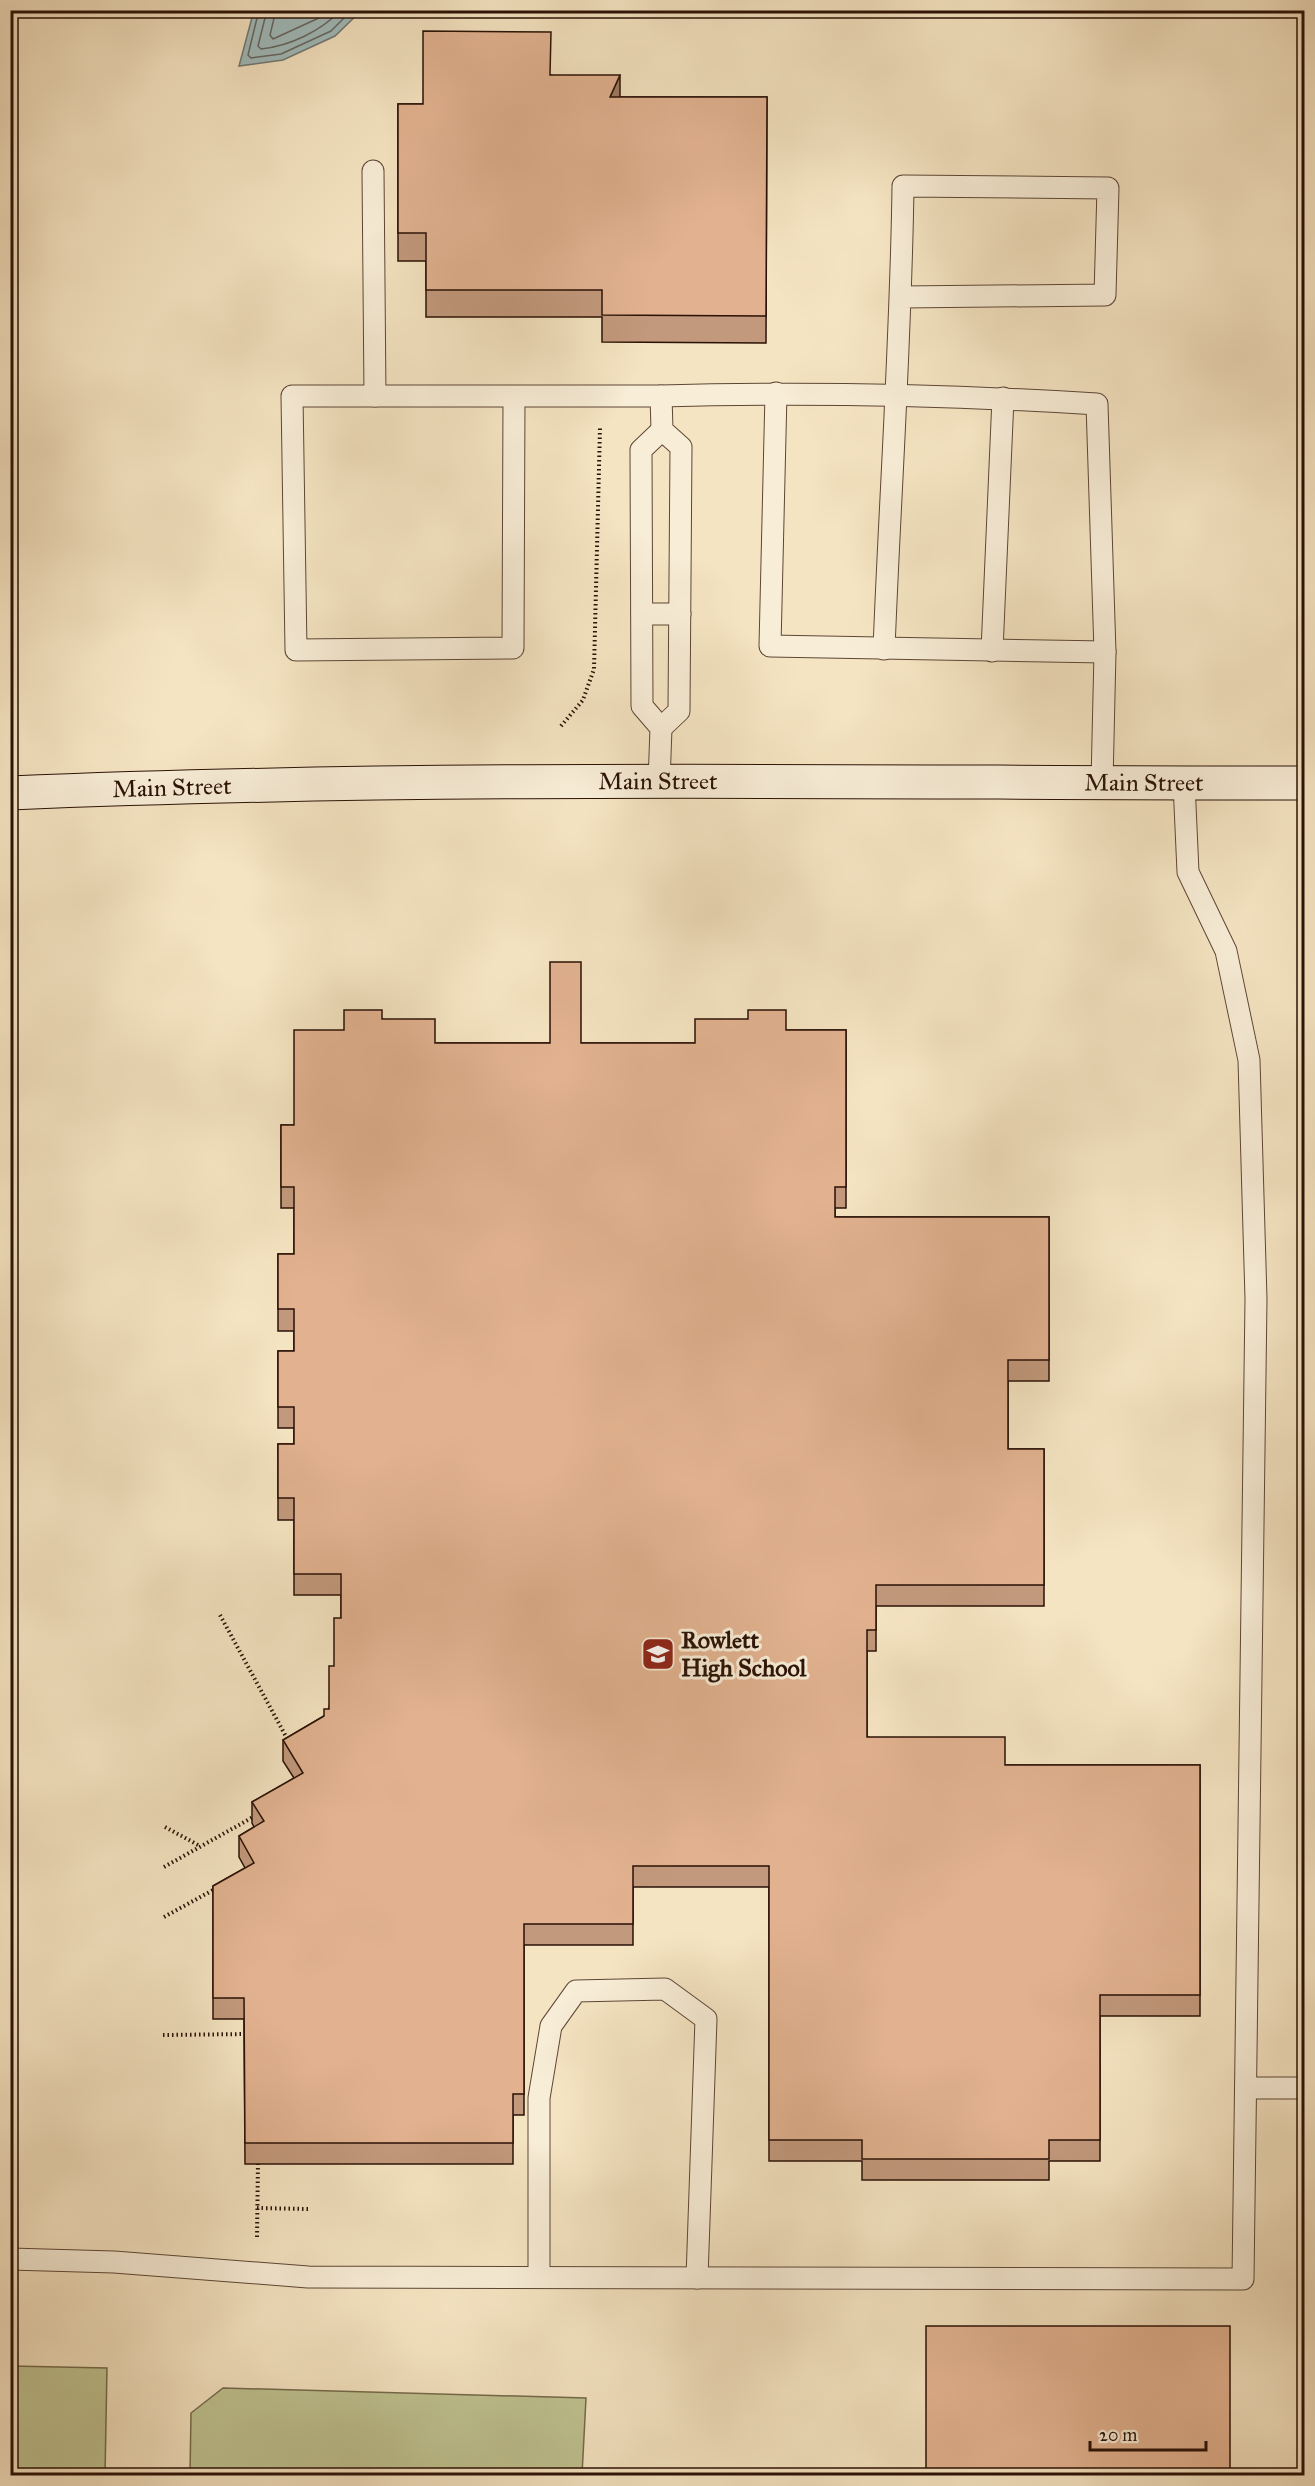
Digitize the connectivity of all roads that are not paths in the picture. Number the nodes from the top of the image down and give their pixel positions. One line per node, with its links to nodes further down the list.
1 (373, 171): 4 (lane)
2 (902, 297): 2 (lane); 7 (lane)
3 (776, 393): 6 (lane); 7 (lane); 12 (lane)
4 (375, 396): 5 (lane); 5 (lane)
5 (514, 396): 6 (lane)
6 (662, 396): 9 (lane)
7 (896, 396): 8 (lane); 12 (lane)
8 (1003, 398): 13 (lane); 14 (lane)
9 (662, 430): 10 (lane); 11 (lane)
10 (642, 614): 11 (lane); 15 (lane)
11 (680, 614): 15 (lane)
12 (884, 649): 13 (lane)
13 (992, 651): 14 (lane)
14 (1105, 652): 17 (lane)
15 (661, 728): 16 (lane)
16 (659, 783): 17 (street, Main Street); 20 (street, Main Street)
17 (1102, 783): 18 (street, Main Street)
18 (1184, 783): 19 (street, Main Street); 21 (lane)
19 (1305, 783)
20 (10, 793)
21 (1246, 2088): 22 (lane); 25 (lane)
22 (1305, 2088)
23 (10, 2259): 24 (lane)
24 (538, 2277): 25 (lane); 25 (lane)
25 (697, 2278)

